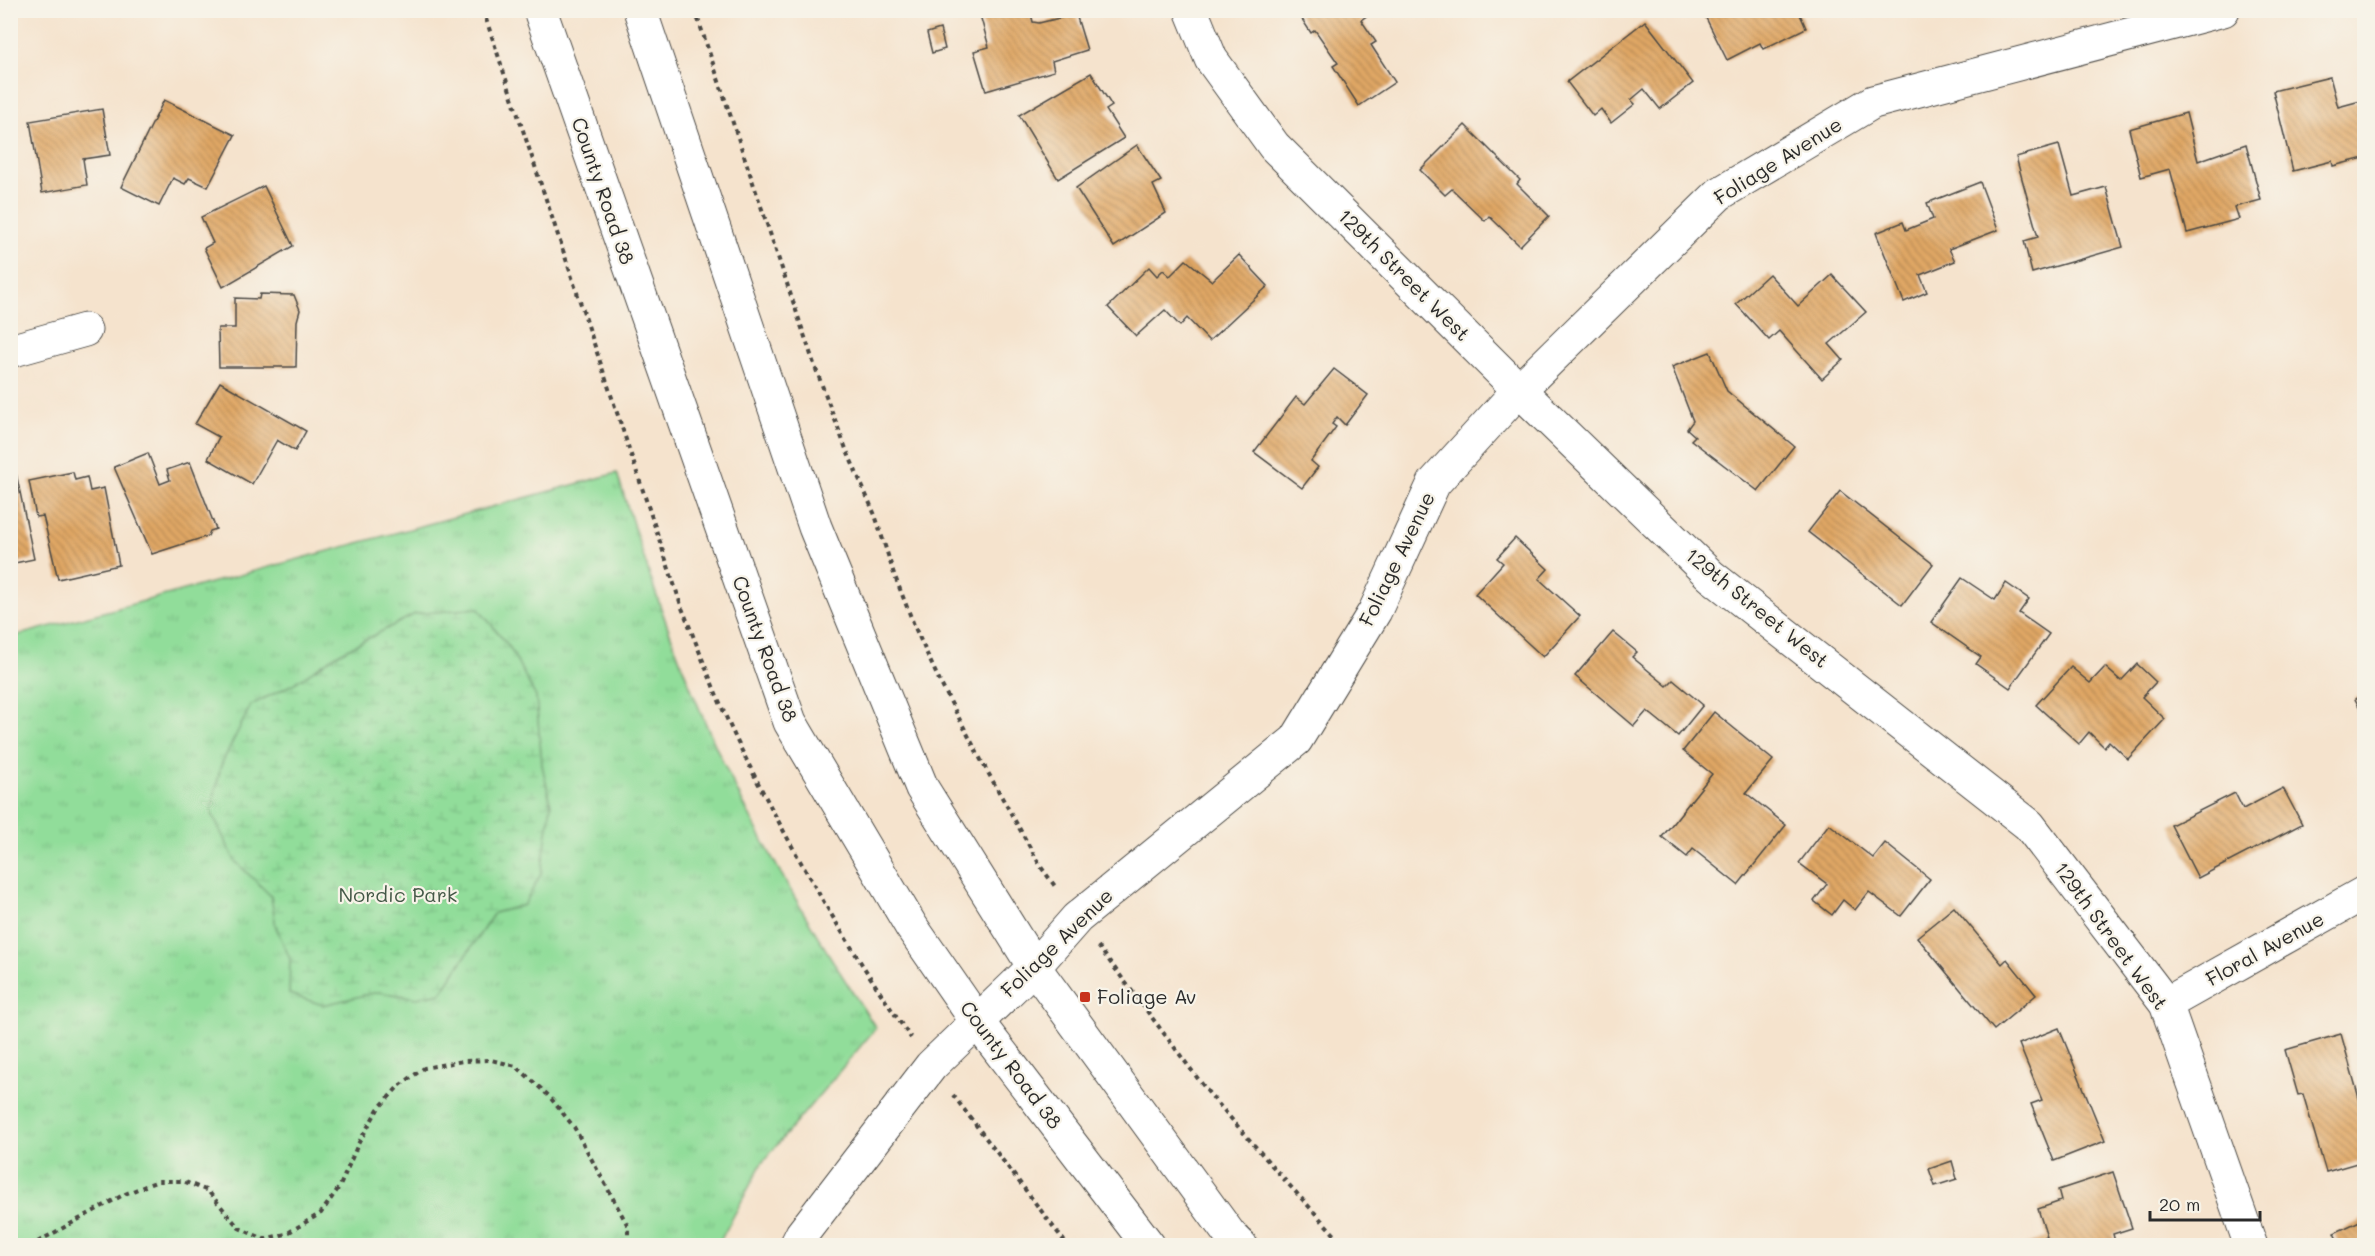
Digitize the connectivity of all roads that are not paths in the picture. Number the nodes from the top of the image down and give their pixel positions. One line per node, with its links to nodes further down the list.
1 (540, 10): 11 (street, County Road 38)
2 (640, 10): 9 (street)
3 (1191, 10): 7 (street, 129th Street West)
4 (2223, 10): 7 (street, Foliage Avenue)
5 (85, 330): 6 (street)
6 (10, 351)
7 (1519, 390): 9 (street, Foliage Avenue); 10 (street, 129th Street West)
8 (2364, 893): 10 (street, Floral Avenue)
9 (1034, 967): 11 (street, Foliage Avenue); 14 (street)
10 (2166, 1004): 15 (street, 129th Street West)
11 (976, 1020): 12 (street, Foliage Avenue); 13 (street, County Road 38)
12 (796, 1245)
13 (1149, 1245)
14 (1241, 1245)
15 (2251, 1245)

